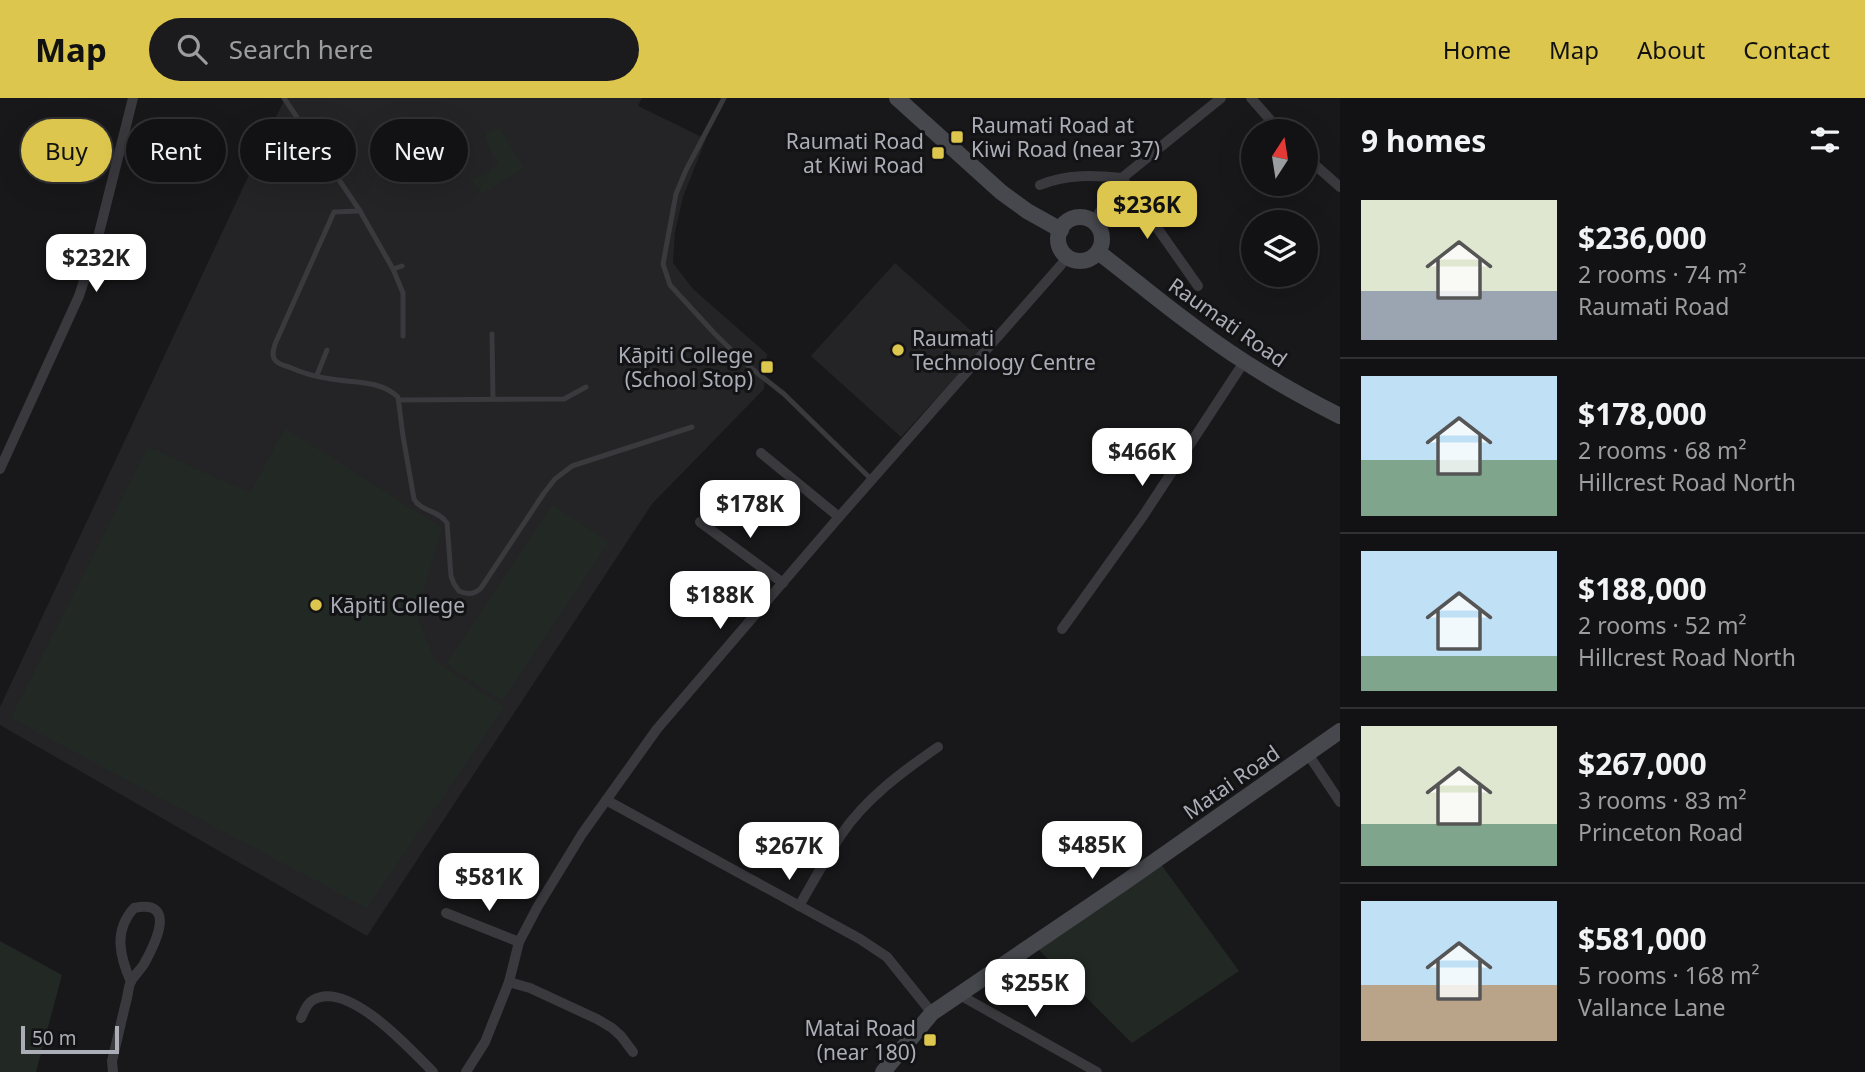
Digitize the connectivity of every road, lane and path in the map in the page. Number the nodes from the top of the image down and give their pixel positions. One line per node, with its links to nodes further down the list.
1 (134, 98): 31 (street)
2 (284, 98): 12 (lane)
3 (724, 98): 32 (lane)
4 (897, 98): 14 (main road)
5 (1221, 98): 9 (street)
6 (1251, 98): 7 (street)
7 (1269, 119)
8 (1318, 168): 11 (street)
9 (1122, 178): 10 (street); 13 (street); 19 (street, Raumati Road)
10 (1040, 185)
11 (1340, 187)
12 (360, 211): 18 (lane); 24 (lane)
13 (1093, 222): 14 (main road); 15 (main road)
14 (1061, 230): 16 (main road)
15 (1098, 252): 16 (main road); 23 (main road, Raumati Road)
16 (1068, 257): 32 (street)
17 (402, 266): 18 (lane)
18 (393, 269): 21 (lane)
19 (1198, 286)
20 (492, 334): 26 (lane)
21 (403, 336)
22 (327, 350): 24 (lane)
23 (1244, 362): 28 (main road, Raumati Road); 36 (street)
24 (317, 375): 27 (lane)
25 (586, 387): 26 (lane)
26 (493, 399): 27 (lane)
27 (399, 400): 29 (lane)
28 (1340, 416)
29 (692, 426)
30 (761, 453): 33 (street)
31 (0, 470)
32 (872, 480): 33 (street)
33 (839, 517): 35 (street)
34 (700, 522): 35 (street)
35 (783, 583): 40 (street)
36 (1062, 629)
37 (1340, 731): 39 (main road, Matai Road)
38 (938, 747): 42 (street)
39 (1308, 754): 41 (street); 47 (main road, Matai Road)
40 (606, 800): 42 (street); 44 (street)
41 (1340, 802)
42 (799, 906): 48 (street)
43 (446, 914): 44 (street)
44 (519, 942): 46 (street)
45 (131, 982): 45 (street); 51 (street)
46 (509, 982): 50 (street); 53 (street)
47 (958, 994): 48 (main road, Matai Road); 55 (street)
48 (932, 1013): 54 (main road, Matai Road)
49 (301, 1018): 52 (street)
50 (633, 1052)
51 (113, 1072)
52 (433, 1072)
53 (466, 1072)
54 (884, 1072)
55 (1097, 1072)

